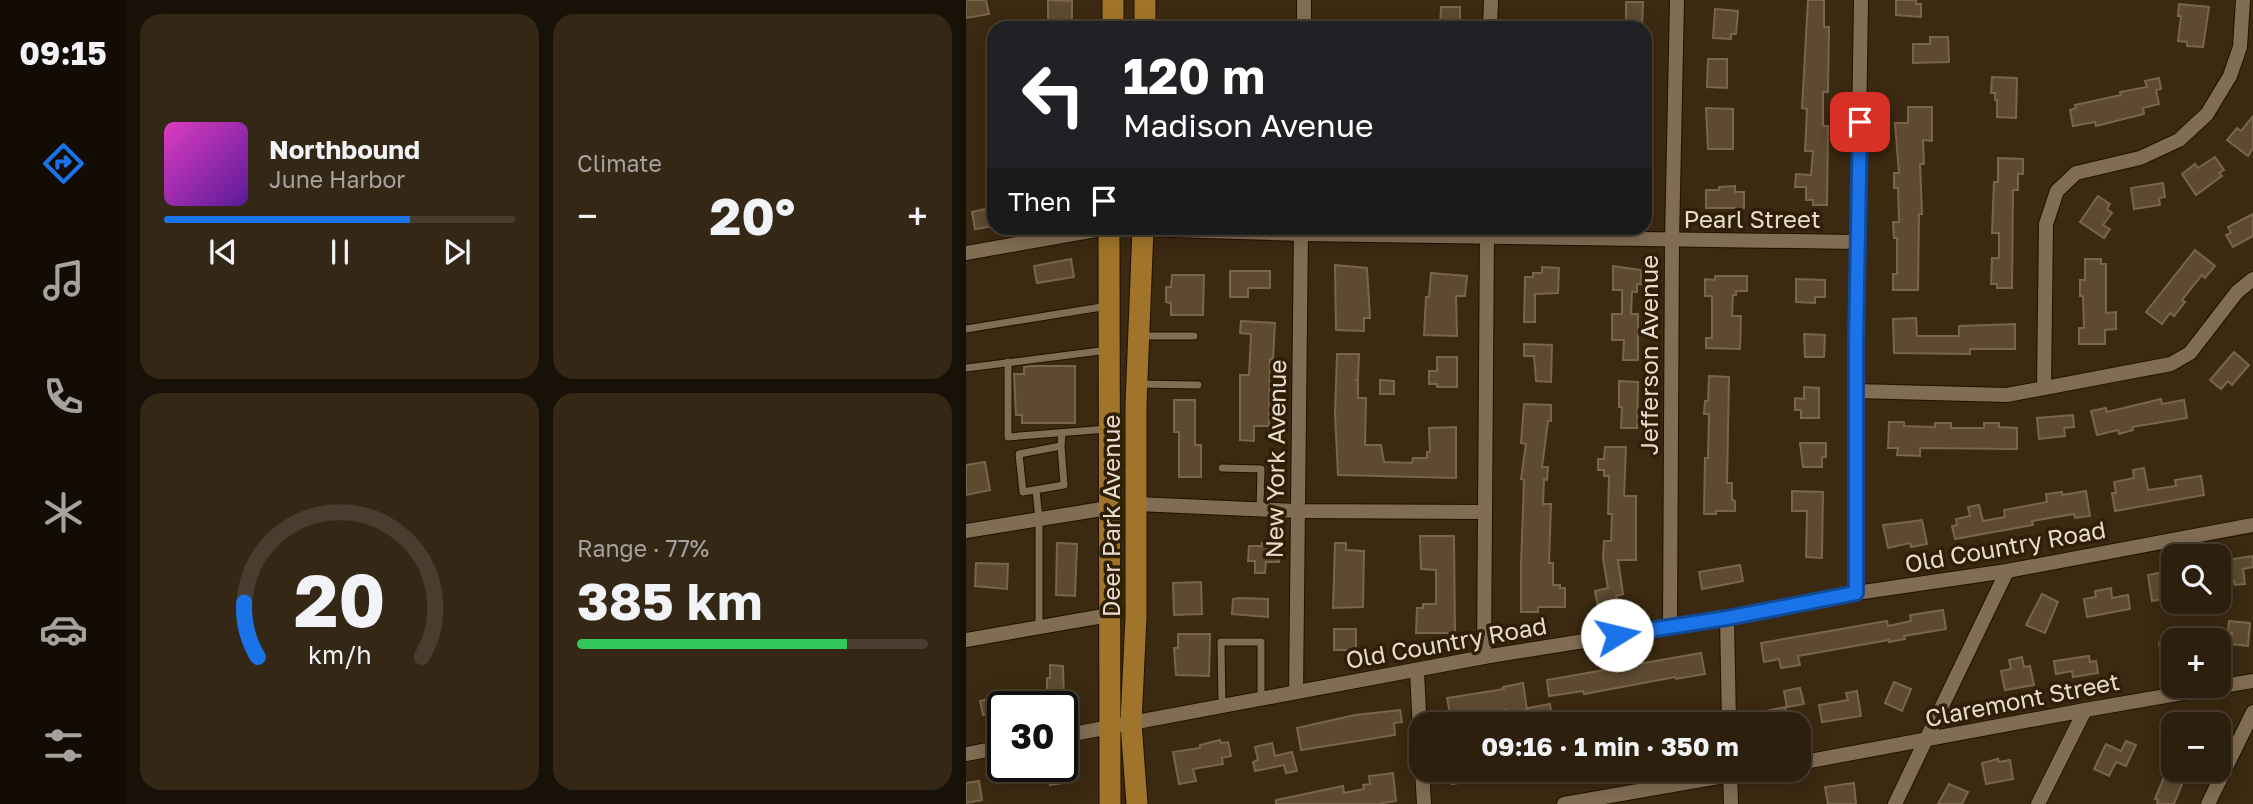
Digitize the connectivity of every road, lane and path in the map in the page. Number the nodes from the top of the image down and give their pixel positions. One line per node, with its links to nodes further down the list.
1 (1113, 0): 8 (main road)
2 (1145, 0): 9 (main road)
3 (1304, 0): 10 (street)
4 (1491, 0): 11 (street)
5 (1677, 0): 19 (street, Jefferson Avenue)
6 (1861, 0): 20 (street)
7 (2243, 0): 12 (street)
8 (1113, 21)
9 (1145, 21)
10 (1304, 21)
11 (1490, 21)
12 (2247, 48): 32 (street)
13 (1068, 235): 21 (street)
14 (1108, 235): 23 (main road, Deer Park Avenue)
15 (1143, 235): 25 (main road, Deer Park Avenue)
16 (1301, 235): 42 (street, New York Avenue)
17 (1487, 235): 43 (street)
18 (1556, 235): 19 (street, Pearl Street)
19 (1672, 240): 20 (street, Pearl Street); 51 (street, Jefferson Avenue)
20 (1857, 242): 33 (street)
21 (966, 253)
22 (2253, 279): 32 (street)
23 (1109, 306): 24 (lane); 27 (main road, Deer Park Avenue)
24 (966, 329)
25 (1139, 335): 26 (lane); 30 (main road, Deer Park Avenue)
26 (1194, 336)
27 (1109, 350): 28 (lane); 34 (main road, Deer Park Avenue)
28 (1008, 362): 29 (lane); 35 (lane)
29 (966, 368)
30 (1137, 384): 31 (lane); 39 (main road, Deer Park Avenue)
31 (1198, 385)
32 (2044, 388): 33 (street)
33 (1855, 391): 48 (street)
34 (1109, 429): 35 (lane); 40 (main road, Deer Park Avenue)
35 (1062, 433): 36 (lane)
36 (1062, 446): 38 (lane); 38 (lane)
37 (1222, 468): 41 (lane)
38 (1036, 490): 44 (lane)
39 (1137, 504): 41 (street); 64 (main road, Deer Park Avenue)
40 (1108, 508): 44 (street); 49 (main road, Deer Park Avenue)
41 (1260, 509): 42 (street)
42 (1297, 511): 43 (street); 57 (street, New York Avenue)
43 (1484, 512): 54 (street)
44 (1039, 519): 46 (street); 52 (lane)
45 (2253, 525): 47 (street, Old Country Road)
46 (966, 531)
47 (2007, 570): 48 (street, Old Country Road); 67 (street)
48 (1856, 593): 50 (street, Old Country Road)
49 (1109, 615): 52 (street); 65 (main road, Deer Park Avenue)
50 (1727, 618): 51 (street, Old Country Road); 62 (street)
51 (1670, 626): 54 (street, Old Country Road)
52 (1039, 627): 53 (street)
53 (966, 640)
54 (1484, 657): 55 (street, Old Country Road)
55 (1417, 671): 57 (street, Old Country Road); 61 (street)
56 (2253, 681): 60 (street, Claremont Street)
57 (1296, 692): 58 (street, Old Country Road)
58 (1261, 698): 59 (street, Old Country Road); 59 (lane)
59 (1222, 706): 64 (street, Old Country Road)
60 (2085, 710): 67 (street, Claremont Street); 80 (street)
61 (1419, 712)
62 (1729, 712)
63 (2253, 712): 81 (street)
64 (1132, 723): 65 (street, Old Country Road); 76 (main road, Deer Park Avenue)
65 (1109, 727): 66 (street, Old Country Road); 75 (main road, Deer Park Avenue)
66 (1078, 733)
67 (1926, 740): 70 (street, Claremont Street); 79 (street)
68 (987, 750): 69 (street)
69 (966, 754)
70 (1811, 761)
71 (1423, 782): 77 (street)
72 (1683, 782): 74 (street)
73 (1730, 782): 78 (street)
74 (1573, 803)
75 (1110, 804)
76 (1137, 804)
77 (1424, 804)
78 (1731, 804)
79 (1895, 804)
80 (2038, 804)
81 (2208, 804)

